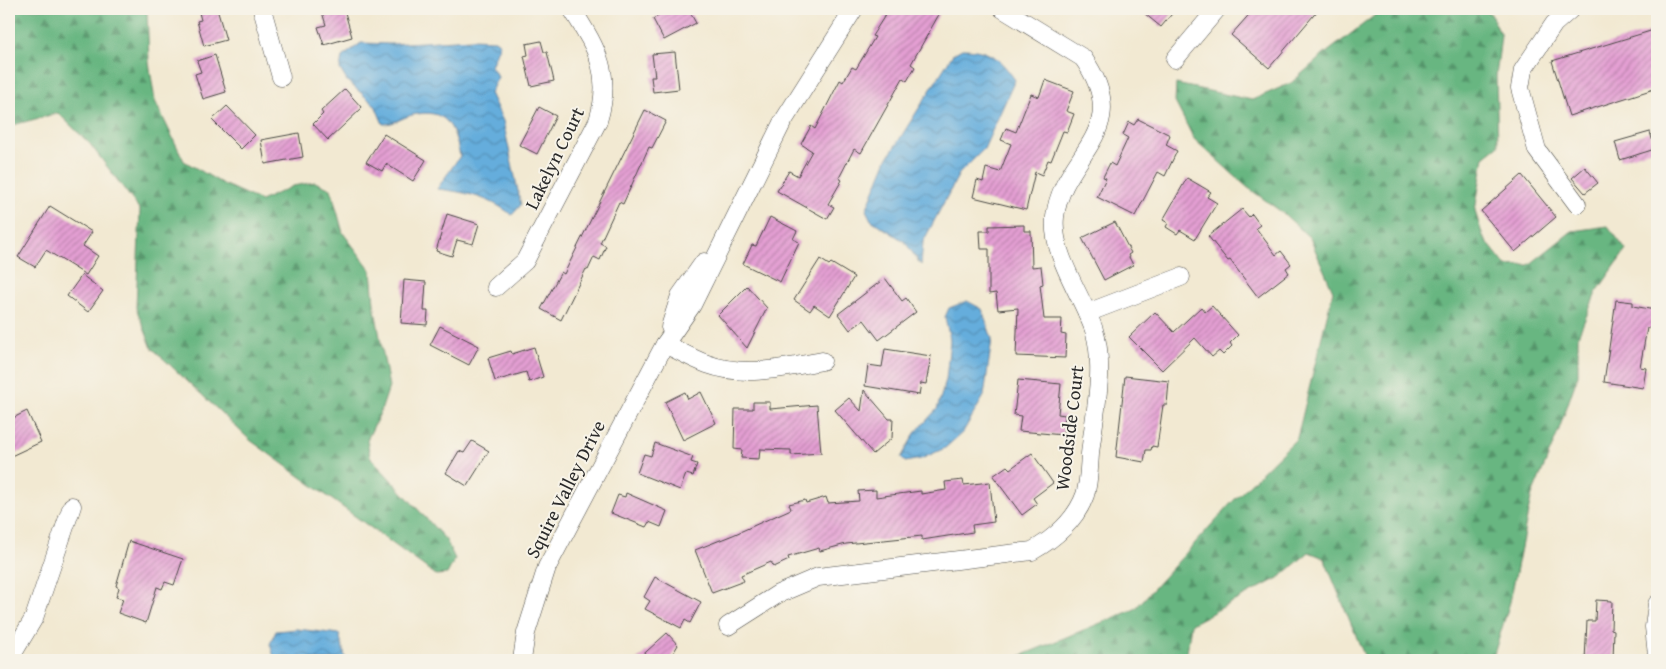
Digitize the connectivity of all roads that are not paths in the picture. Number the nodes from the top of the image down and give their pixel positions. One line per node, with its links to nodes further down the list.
1 (262, 9): 8 (street)
2 (572, 9): 11 (street, Lakelyn Court)
3 (854, 9): 13 (street, Squire Valley Drive)
4 (1003, 9): 12 (street, Woodside Court)
5 (1216, 9): 7 (street)
6 (1571, 9): 9 (street)
7 (1175, 59)
8 (280, 76)
9 (1577, 204)
10 (1181, 277): 12 (street)
11 (496, 287)
12 (1087, 313): 17 (street, Woodside Court)
13 (665, 344): 14 (street); 20 (street, Squire Valley Drive)
14 (822, 361)
15 (72, 506): 19 (street)
16 (1657, 604): 18 (street)
17 (728, 626)
18 (1657, 655)
19 (9, 660)
20 (522, 660)

